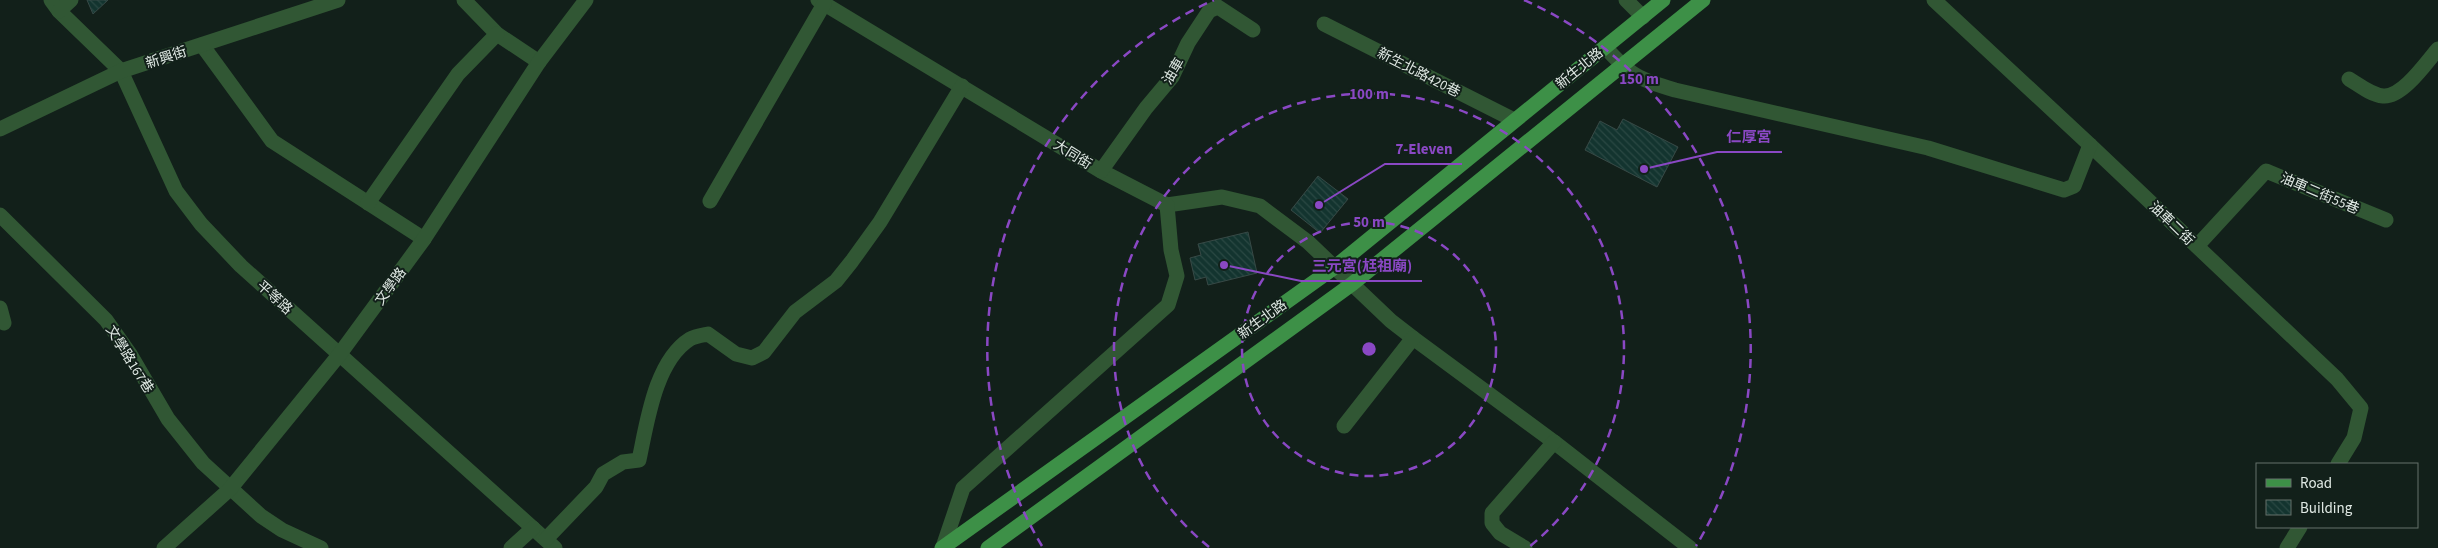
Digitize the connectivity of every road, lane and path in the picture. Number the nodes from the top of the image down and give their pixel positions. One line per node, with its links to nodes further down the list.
1 (71, 0): 10 (street)
2 (338, 0): 15 (street, 新興街)
3 (464, 0): 14 (street)
4 (586, 0): 18 (street, 文學路)
5 (1626, 0): 11 (street)
6 (1664, 0): 11 (main road, 新生北路)
7 (1703, 0): 19 (main road, 新生北路)
8 (1934, 0): 25 (street, 油車二街)
9 (821, 2): 22 (street, 大同街); 27 (street)
10 (55, 6): 20 (street, 平等路)
11 (1643, 17): 16 (main road, 新生北路)
12 (1324, 24): 23 (street, 新生北路420巷)
13 (1253, 30): 26 (street, 油車)
14 (497, 34): 18 (street); 28 (street)
15 (202, 45): 20 (street, 新興街); 28 (street)
16 (1606, 47): 19 (street); 23 (main road, 新生北路)
17 (2438, 49): 21 (street)
18 (538, 62): 32 (street, 文學路)
19 (1622, 66): 25 (street); 35 (main road, 新生北路)
20 (121, 71): 24 (street, 新興街); 39 (street, 平等路)
21 (2349, 79)
22 (962, 86): 26 (street, 大同街); 46 (street)
23 (1514, 120): 34 (main road, 新生北路)
24 (0, 129)
25 (2090, 145): 33 (street, 油車二街)
26 (1101, 171): 29 (street, 大同街)
27 (710, 201)
28 (368, 203): 32 (street)
29 (1167, 205): 34 (street); 50 (street)
30 (0, 215): 43 (street, 文學路167巷)
31 (2386, 220): 33 (street, 油車二街55巷)
32 (424, 239): 39 (street, 文學路)
33 (2197, 246): 42 (street, 油車二街)
34 (1335, 267): 35 (street); 50 (main road, 新生北路)
35 (1352, 284): 38 (street); 51 (main road, 新生北路)
36 (0, 308): 37 (street)
37 (4, 323)
38 (1413, 338): 40 (street); 41 (street)
39 (339, 355): 43 (street, 文學路); 44 (street, 平等路)
40 (1344, 426)
41 (1554, 442): 52 (street); 53 (street)
42 (2339, 463)
43 (230, 489): 47 (street, 文學路); 48 (street, 文學路167巷)
44 (533, 528): 46 (street, 平等路); 49 (street)
45 (2299, 528): 54 (street)
46 (551, 544)
47 (164, 548)
48 (321, 548)
49 (511, 548)
50 (942, 548)
51 (988, 548)
52 (1526, 548)
53 (1690, 548)
54 (2288, 548)

